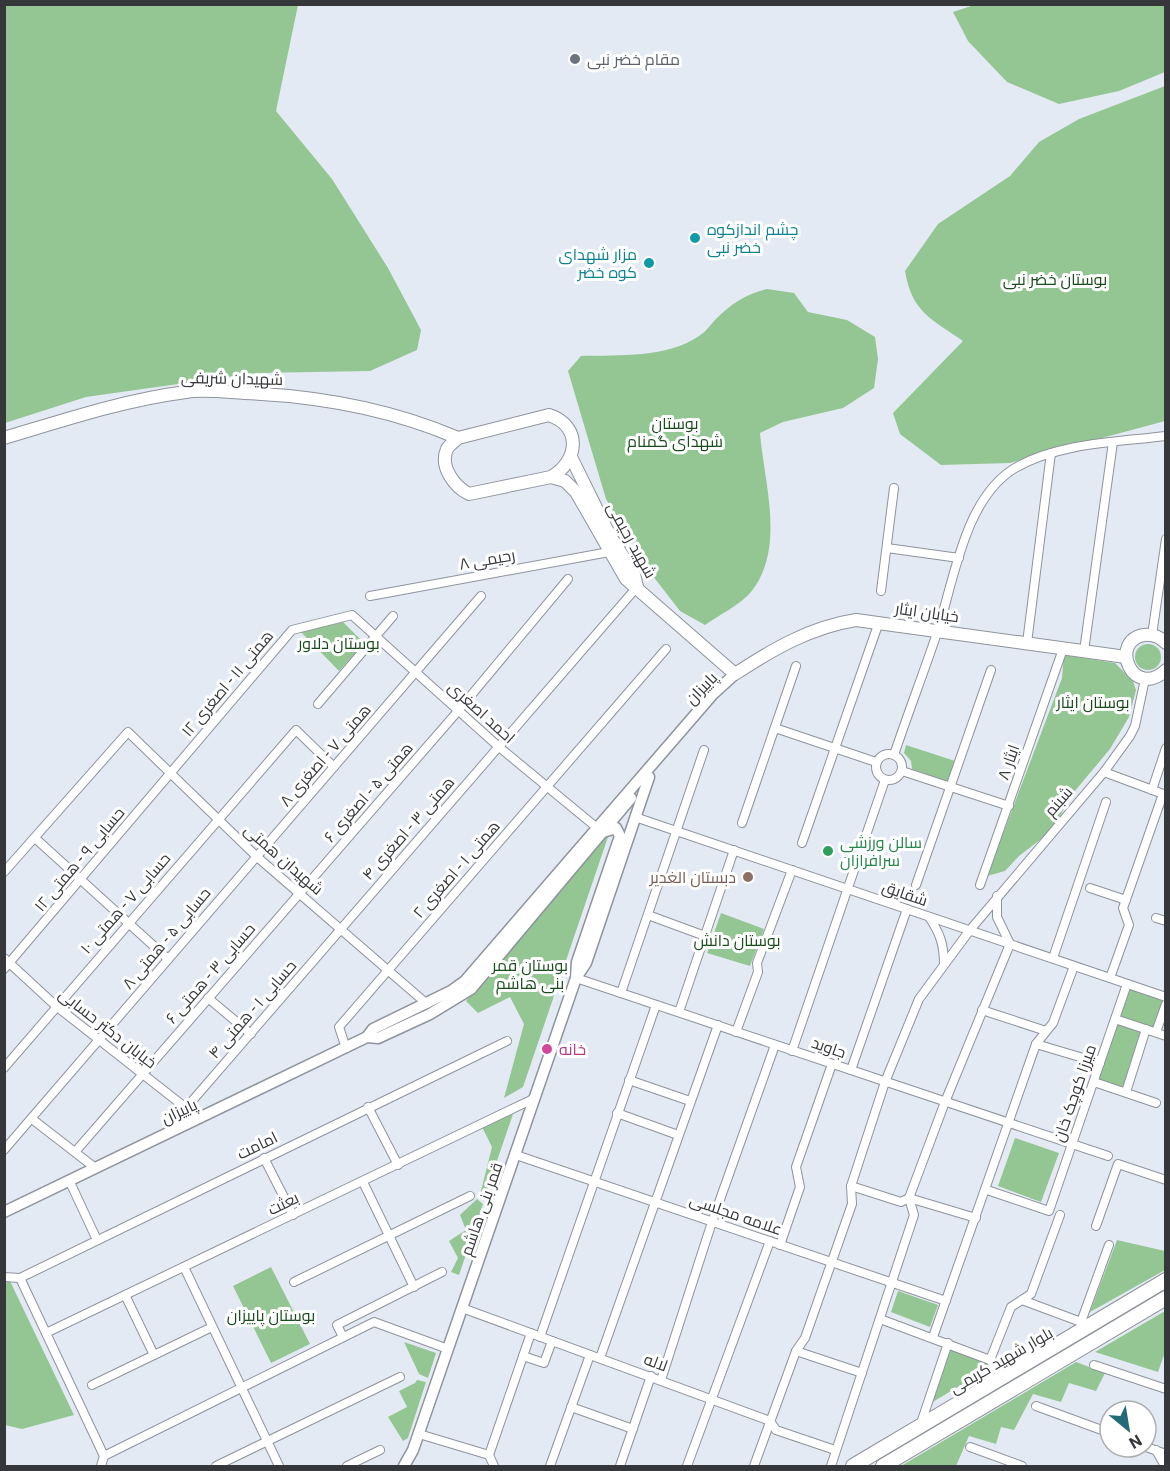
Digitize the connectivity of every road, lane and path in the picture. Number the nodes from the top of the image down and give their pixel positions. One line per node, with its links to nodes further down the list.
1 (1166, 436): 4 (street)
2 (4, 438): 3 (main road, شهیدان شریفی)
3 (458, 438): 6 (main road); 7 (main road)
4 (1113, 442): 5 (street); 28 (street)
5 (1051, 453): 12 (street); 24 (street)
6 (571, 457): 7 (main road); 14 (main road, شهید رحیمی)
7 (551, 477): 11 (main road)
8 (894, 488): 10 (street)
9 (1166, 539): 22 (street)
10 (887, 548): 12 (street); 15 (street)
11 (609, 552): 14 (main road); 16 (street, رحیمی ۸)
12 (959, 558): 21 (street)
13 (568, 579): 37 (street, همتی ۵ - اصغری ۶)
14 (637, 587): 34 (main road, شهید رحیمی); 39 (street, همتی ۳ - اصغری ۴)
15 (881, 591)
16 (370, 596)
17 (481, 596): 33 (street, همتی ۷ - اصغری ۸)
18 (352, 615): 23 (street, احمد اصغری); 48 (street, همتی ۱۱ - اصغری ۱۲)
19 (393, 616): 23 (street)
20 (879, 621): 21 (main road, خیابان ایثار); 34 (main road, خیابان ایثار); 41 (street)
21 (938, 630): 24 (main road, خیابان ایثار); 43 (street)
22 (1152, 635): 25 (main road); 29 (main road)
23 (376, 636): 33 (street, احمد اصغری); 36 (street)
24 (1028, 643): 27 (main road, خیابان ایثار)
25 (1166, 644)
26 (666, 649): 51 (street, همتی ۱ - اصغری ۲)
27 (1063, 649): 28 (main road, خیابان ایثار); 56 (street, ایثار ۸)
28 (1084, 651): 29 (main road, خیابان ایثار)
29 (1126, 657): 35 (main road)
30 (796, 666): 38 (street)
31 (991, 670): 52 (street)
32 (1166, 670): 35 (main road)
33 (416, 672): 37 (street, احمد اصغری); 45 (street, همتی ۷ - اصغری ۸)
34 (735, 674): 49 (street, پاییزان); 60 (street, پاییزان)
35 (1145, 679): 47 (street, شبنم)
36 (318, 704)
37 (458, 711): 39 (street, احمد اصغری); 73 (street, همتی ۵ - اصغری ۶)
38 (775, 729): 41 (street); 59 (street)
39 (499, 747): 51 (street, احمد اصغری); 82 (street, همتی ۳ - اصغری ۴)
40 (1166, 748): 53 (street)
41 (834, 749): 44 (street); 63 (street)
42 (704, 750): 61 (street)
43 (894, 755): 44 (street); 46 (street)
44 (876, 762): 50 (street)
45 (334, 767): 58 (street, حسابی ۷ - همتی ۱۰); 65 (street, همتی ۷ - اصغری ۸)
46 (902, 771): 50 (street); 52 (street)
47 (1104, 772): 53 (street); 74 (street, شبنم)
48 (169, 774): 58 (street, شهیدان همتی); 62 (street, شهیدان همتی); 68 (street, حسابی ۹ - همتی ۱۲)
49 (649, 777): 57 (street, قمر بنی هاشم); 60 (street, پاییزان)
50 (885, 780): 72 (street)
51 (547, 787): 60 (street, احمد اصغری); 91 (street, همتی ۱ - اصغری ۲)
52 (951, 787): 56 (street); 69 (street)
53 (1152, 790): 54 (street)
54 (1164, 794): 75 (street)
55 (1106, 802): 86 (street)
56 (1009, 806): 70 (street, ایثار ۸)
57 (635, 817): 61 (street, شقایق); 92 (street, قمر بنی هاشم)
58 (216, 820): 65 (street, شهیدان همتی); 81 (street, حسابی ۷ - همتی ۱۰)
59 (742, 823)
60 (599, 829): 92 (street, قمر بنی هاشم); 101 (street, پاییزان)
61 (678, 831): 64 (street, شقایق); 77 (street)
62 (34, 838): 67 (street); 68 (street)
63 (801, 843)
64 (734, 850): 66 (street, شقایق); 84 (street)
65 (256, 856): 73 (street, شهیدان همتی); 87 (street, حسابی ۵ - همتی ۸)
66 (792, 870): 72 (street, شقایق); 108 (street)
67 (4, 872)
68 (81, 880): 81 (street); 88 (street, حسابی ۹ - همتی ۱۲)
69 (916, 885)
70 (980, 885)
71 (1090, 888): 75 (street)
72 (849, 889): 76 (street, شقایق); 117 (street)
73 (300, 892): 82 (street, شهیدان همتی); 97 (street, حسابی ۳ - همتی ۶)
74 (997, 896): 83 (street, شبنم); 85 (street)
75 (1126, 900): 93 (street)
76 (907, 909): 78 (street, شقایق); 121 (street)
77 (648, 915): 84 (street); 95 (street)
78 (929, 916): 83 (street, شقایق); 89 (street)
79 (1156, 918): 80 (street)
80 (1166, 921)
81 (128, 922): 87 (street); 100 (street, حسابی ۷ - همتی ۱۰)
82 (341, 929): 91 (street, شهیدان همتی); 110 (street, حسابی ۱ - همتی ۴)
83 (970, 930): 85 (street, شقایق); 89 (street, شبنم)
84 (705, 936): 103 (street)
85 (1010, 944): 86 (street, شقایق); 102 (street)
86 (1053, 958): 90 (street, شقایق)
87 (168, 959): 112 (street, حسابی ۵ - همتی ۸)
88 (6, 963): 100 (street, خیابان دکتر حسابی)
89 (944, 964): 124 (street, شبنم)
90 (1074, 966): 93 (street, شقایق); 107 (street)
91 (387, 970): 101 (street, شهیدان همتی); 116 (street, همتی ۱ - اصغری ۲)
92 (576, 978): 95 (street, جاوید); 127 (street, قمر بنی هاشم)
93 (1110, 978): 94 (street, شقایق)
94 (1127, 984): 96 (street, شقایق); 104 (street, میرزا کوچک خان)
95 (621, 993): 99 (street, جاوید)
96 (1166, 997)
97 (208, 998): 110 (street); 122 (street, حسابی ۳ - همتی ۶)
98 (1166, 1004): 109 (street)
99 (656, 1005): 103 (street, جاوید); 123 (street)
100 (56, 1006): 112 (street, خیابان دکتر حسابی); 120 (street, حسابی ۷ - همتی ۱۰)
101 (428, 1009): 116 (street, پاییزان)
102 (982, 1010): 107 (street); 129 (street)
103 (679, 1012): 105 (street, جاوید)
104 (1115, 1018): 106 (street); 118 (street, میرزا کوچک خان)
105 (718, 1025): 108 (street, جاوید); 128 (street)
106 (1146, 1029): 109 (street); 126 (street)
107 (1046, 1030): 114 (street)
108 (736, 1032): 115 (street, جاوید)
109 (1155, 1032): 111 (street)
110 (251, 1034): 132 (street, حسابی ۱ - همتی ۴)
111 (1166, 1036)
112 (99, 1040): 122 (street, خیابان دکتر حسابی); 134 (street, حسابی ۵ - همتی ۸)
113 (507, 1041): 131 (street, امامت)
114 (1036, 1044): 118 (street); 136 (street)
115 (775, 1045): 117 (street, جاوید); 159 (street)
116 (346, 1047): 135 (street, پاییزان)
117 (792, 1050): 119 (street, جاوید)
118 (1100, 1063): 125 (street, میرزا کوچک خان)
119 (832, 1064): 121 (street, جاوید); 164 (street)
120 (4, 1068)
121 (851, 1070): 124 (street, جاوید)
122 (143, 1074): 132 (street, خیابان دکتر حسابی); 140 (street, حسابی ۳ - همتی ۶)
123 (629, 1080): 128 (street); 133 (street)
124 (885, 1082): 129 (street, جاوید); 150 (street, شبنم)
125 (1094, 1082): 126 (street); 138 (street, میرزا کوچک خان)
126 (1126, 1092): 130 (street)
127 (533, 1099): 141 (street, قمر بنی هاشم); 144 (street, بعثت)
128 (690, 1101): 137 (street)
129 (945, 1102): 136 (street, جاوید); 153 (street)
130 (1156, 1103)
131 (368, 1107): 143 (street, امامت); 144 (street)
132 (186, 1108): 135 (street, خیابان دکتر حسابی)
133 (617, 1113): 137 (street); 148 (street)
134 (32, 1119): 139 (street, حسابی ۵ - همتی ۸); 140 (street)
135 (192, 1121): 145 (street, پاییزان)
136 (1008, 1124): 138 (street, جاوید); 151 (street)
137 (678, 1135): 154 (street)
138 (1072, 1145): 142 (street, جاوید); 151 (street, میرزا کوچک خان)
139 (4, 1150)
140 (75, 1152): 145 (street)
141 (516, 1155): 148 (street, علامه مجلسی); 179 (street, قمر بنی هاشم)
142 (1108, 1156)
143 (264, 1158): 156 (street); 162 (street, امامت)
144 (398, 1165): 149 (street, بعثت)
145 (94, 1167): 146 (street, پاییزان)
146 (69, 1180): 155 (street, پاییزان); 162 (street)
147 (1166, 1180): 160 (street)
148 (594, 1181): 154 (street, علامه مجلسی); 186 (street)
149 (363, 1182): 156 (street, بعثت); 161 (street)
150 (851, 1186): 153 (street); 166 (street, شبنم)
151 (987, 1190): 158 (street)
152 (470, 1196): 161 (street)
153 (909, 1198): 158 (street); 173 (street)
154 (654, 1202): 159 (street, علامه مجلسی); 195 (street)
155 (4, 1212)
156 (293, 1215): 167 (street, بعثت)
157 (1060, 1215): 177 (street)
158 (976, 1218): 178 (street)
159 (712, 1222): 163 (street, علامه مجلسی); 202 (street)
160 (1096, 1226)
161 (390, 1236): 172 (street); 174 (street)
162 (97, 1240): 170 (street, امامت)
163 (770, 1241): 164 (street, علامه مجلسی); 206 (street)
164 (780, 1245): 166 (street, علامه مجلسی)
165 (1109, 1245): 181 (street)
166 (831, 1262): 173 (street, علامه مجلسی); 191 (street, شبنم)
167 (184, 1268): 175 (street, بعثت); 182 (street)
168 (442, 1272): 174 (street)
169 (4, 1276): 170 (street)
170 (20, 1278): 183 (street)
171 (1166, 1281): 181 (main road, بلوار شهید کریمی)
172 (294, 1282)
173 (892, 1283): 178 (street, علامه مجلسی); 180 (street)
174 (414, 1287): 185 (street)
175 (125, 1295): 183 (street, بعثت); 193 (street)
176 (1166, 1298): 234 (main road, بلوار شهید کریمی)
177 (1022, 1300): 181 (street); 196 (street)
178 (946, 1301): 187 (street)
179 (462, 1308): 184 (street, لاله); 190 (street, قمر بنی هاشم)
180 (880, 1319): 187 (street); 198 (street)
181 (1084, 1325): 201 (main road, بلوار شهید کریمی)
182 (212, 1327): 193 (street); 204 (street)
183 (46, 1333): 220 (street)
184 (531, 1333): 186 (street, لاله); 194 (street)
185 (344, 1337): 190 (street); 204 (street)
186 (540, 1337): 188 (street, لاله)
187 (933, 1337): 189 (street)
188 (552, 1341): 192 (street, لاله); 194 (street)
189 (948, 1343): 196 (street); 210 (street)
190 (448, 1349): 213 (street, قمر بنی هاشم)
191 (796, 1351): 198 (street); 209 (street, شبنم)
192 (590, 1354): 195 (street, لاله); 208 (street)
193 (154, 1355): 203 (street)
194 (523, 1356): 219 (street)
195 (600, 1358): 200 (street, لاله)
196 (990, 1360): 201 (street)
197 (1094, 1365): 205 (street)
198 (862, 1373): 218 (street)
199 (400, 1377): 214 (street)
200 (651, 1377): 202 (street, لاله); 211 (street)
201 (1002, 1377): 210 (main road, بلوار شهید کریمی)
202 (661, 1380): 206 (street, لاله)
203 (93, 1385)
204 (241, 1388): 214 (street); 220 (street)
205 (1166, 1389)
206 (712, 1399): 209 (street, لاله); 230 (street)
207 (1036, 1406): 212 (street)
208 (571, 1407): 211 (street); 228 (street)
209 (770, 1420): 218 (street, لاله); 231 (street, شبنم)
210 (920, 1426): 233 (main road, بلوار شهید کریمی)
211 (633, 1429): 229 (street)
212 (1098, 1429)
213 (419, 1434): 217 (street, قمر بنی هاشم); 219 (street)
214 (267, 1442): 222 (street); 223 (street)
215 (970, 1447): 235 (street)
216 (380, 1450): 224 (street)
217 (413, 1450): 225 (street, قمر بنی هاشم); 226 (street)
218 (835, 1450): 232 (street)
219 (489, 1455): 227 (street)
220 (104, 1456): 221 (street)
221 (101, 1467)
222 (216, 1467)
223 (279, 1467)
224 (347, 1467)
225 (404, 1467)
226 (414, 1467)
227 (494, 1467)
228 (550, 1467)
229 (620, 1467)
230 (687, 1467)
231 (754, 1467)
232 (831, 1467)
233 (853, 1467)
234 (883, 1467)
235 (1022, 1467)

